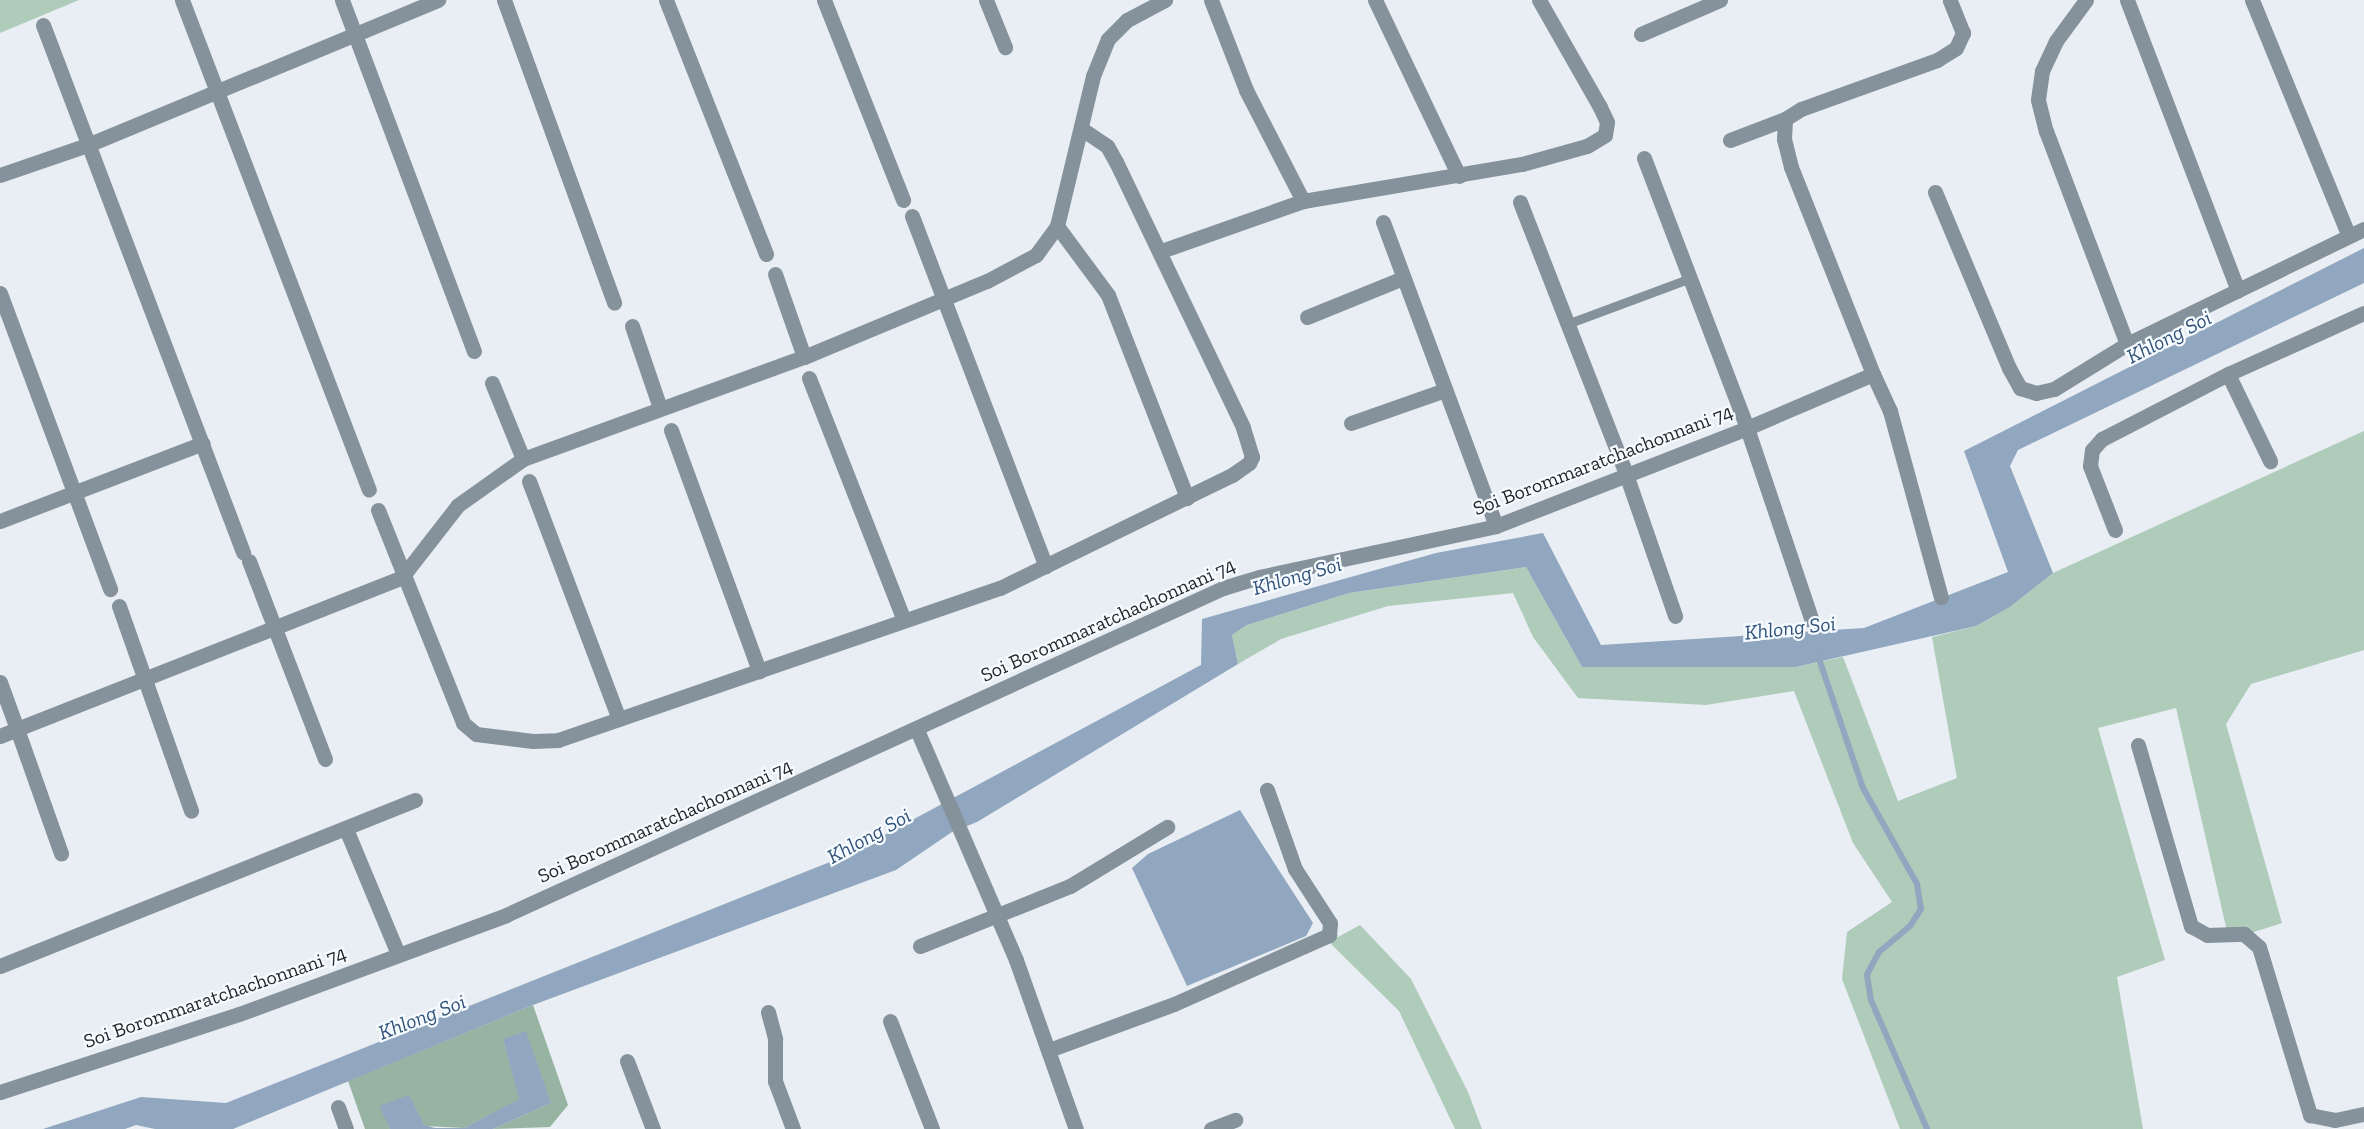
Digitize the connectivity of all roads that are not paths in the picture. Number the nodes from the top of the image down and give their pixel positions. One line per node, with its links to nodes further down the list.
1 (182, 0): 21 (street)
2 (342, 0): 18 (street)
3 (438, 0): 18 (street)
4 (504, 0): 46 (street)
5 (666, 0): 39 (street)
6 (824, 0): 30 (street)
7 (986, 0): 20 (street)
8 (1166, 0): 23 (street)
9 (1211, 0): 31 (street)
10 (1375, 0): 28 (street)
11 (1539, 0): 28 (street)
12 (1720, 0): 19 (street)
13 (1950, 0): 22 (street)
14 (2085, 0): 51 (street)
15 (2127, 0): 43 (street)
16 (2252, 0): 37 (street)
17 (43, 25): 25 (street)
18 (355, 34): 21 (street); 52 (street)
19 (1641, 34)
20 (1005, 47)
21 (218, 89): 25 (street); 68 (street)
22 (1785, 119): 24 (street); 54 (street)
23 (1082, 129): 35 (street); 38 (street)
24 (1730, 140)
25 (90, 144): 27 (street); 63 (street)
26 (1644, 158): 42 (street)
27 (0, 175)
28 (1459, 176): 31 (street)
29 (1935, 192): 51 (street)
30 (903, 200)
31 (1303, 201): 38 (street)
32 (1520, 202): 49 (street)
33 (912, 216): 45 (street)
34 (1383, 222): 41 (street)
35 (1057, 226): 45 (street); 70 (street)
36 (2364, 229): 37 (street)
37 (2349, 236): 43 (street)
38 (1161, 251): 70 (street)
39 (766, 254)
40 (775, 274): 53 (street)
41 (1403, 278): 48 (street); 58 (street)
42 (1691, 278): 49 (lane); 61 (street)
43 (2238, 291): 51 (street)
44 (0, 294): 69 (street)
45 (942, 298): 53 (street); 75 (street)
46 (614, 303)
47 (2364, 313): 55 (street)
48 (1307, 317)
49 (1567, 324): 66 (street)
50 (632, 326): 59 (street)
51 (2127, 344)
52 (474, 351)
53 (804, 357): 59 (street)
54 (1873, 374): 61 (street, Soi Borommaratchachonnani 74); 78 (street)
55 (2228, 374): 65 (street); 74 (street)
56 (809, 378): 81 (street)
57 (492, 383): 64 (street)
58 (1445, 390): 60 (street); 73 (street)
59 (660, 408): 64 (street)
60 (1352, 423)
61 (1747, 428): 66 (street, Soi Borommaratchachonnani 74); 82 (street)
62 (671, 430): 84 (street)
63 (202, 443): 69 (street); 83 (street)
64 (522, 459): 76 (street)
65 (2270, 461)
66 (1626, 477): 73 (street, Soi Borommaratchachonnani 74); 80 (street)
67 (529, 481): 87 (street)
68 (369, 489)
69 (73, 493): 72 (street); 77 (street)
70 (1187, 498): 75 (street)
71 (378, 510): 76 (street)
72 (0, 521)
73 (1496, 526): 89 (street, Soi Borommaratchachonnani 74)
74 (2115, 530)
75 (1046, 566): 81 (street)
76 (402, 577): 83 (street); 87 (street)
77 (110, 590)
78 (1941, 597)
79 (118, 606): 85 (street)
80 (1675, 616)
81 (904, 621): 84 (street)
82 (1812, 621)
83 (276, 627): 85 (street); 92 (street)
84 (759, 671): 87 (street)
85 (144, 681): 88 (street); 95 (street)
86 (0, 682): 88 (street)
87 (619, 719)
88 (16, 729): 90 (street); 98 (street)
89 (916, 730): 99 (street); 101 (street, Soi Borommaratchachonnani 74)
90 (0, 736)
91 (2138, 745): 109 (street)
92 (325, 759)
93 (1267, 790): 105 (street)
94 (415, 800): 97 (street)
95 (191, 811)
96 (1167, 827): 99 (street)
97 (346, 829): 101 (street); 102 (street)
98 (61, 854)
99 (996, 918): 100 (street); 105 (street)
100 (920, 946)
101 (398, 954): 107 (street, Soi Borommaratchachonnani 74)
102 (0, 966)
103 (768, 1012): 113 (street)
104 (890, 1021): 114 (street)
105 (1049, 1050): 115 (street)
106 (627, 1061): 112 (street)
107 (0, 1092)
108 (338, 1107): 111 (street)
109 (2364, 1114)
110 (1235, 1120): 116 (street)
111 (346, 1129)
112 (653, 1129)
113 (793, 1129)
114 (932, 1129)
115 (1076, 1129)
116 (1211, 1129)

